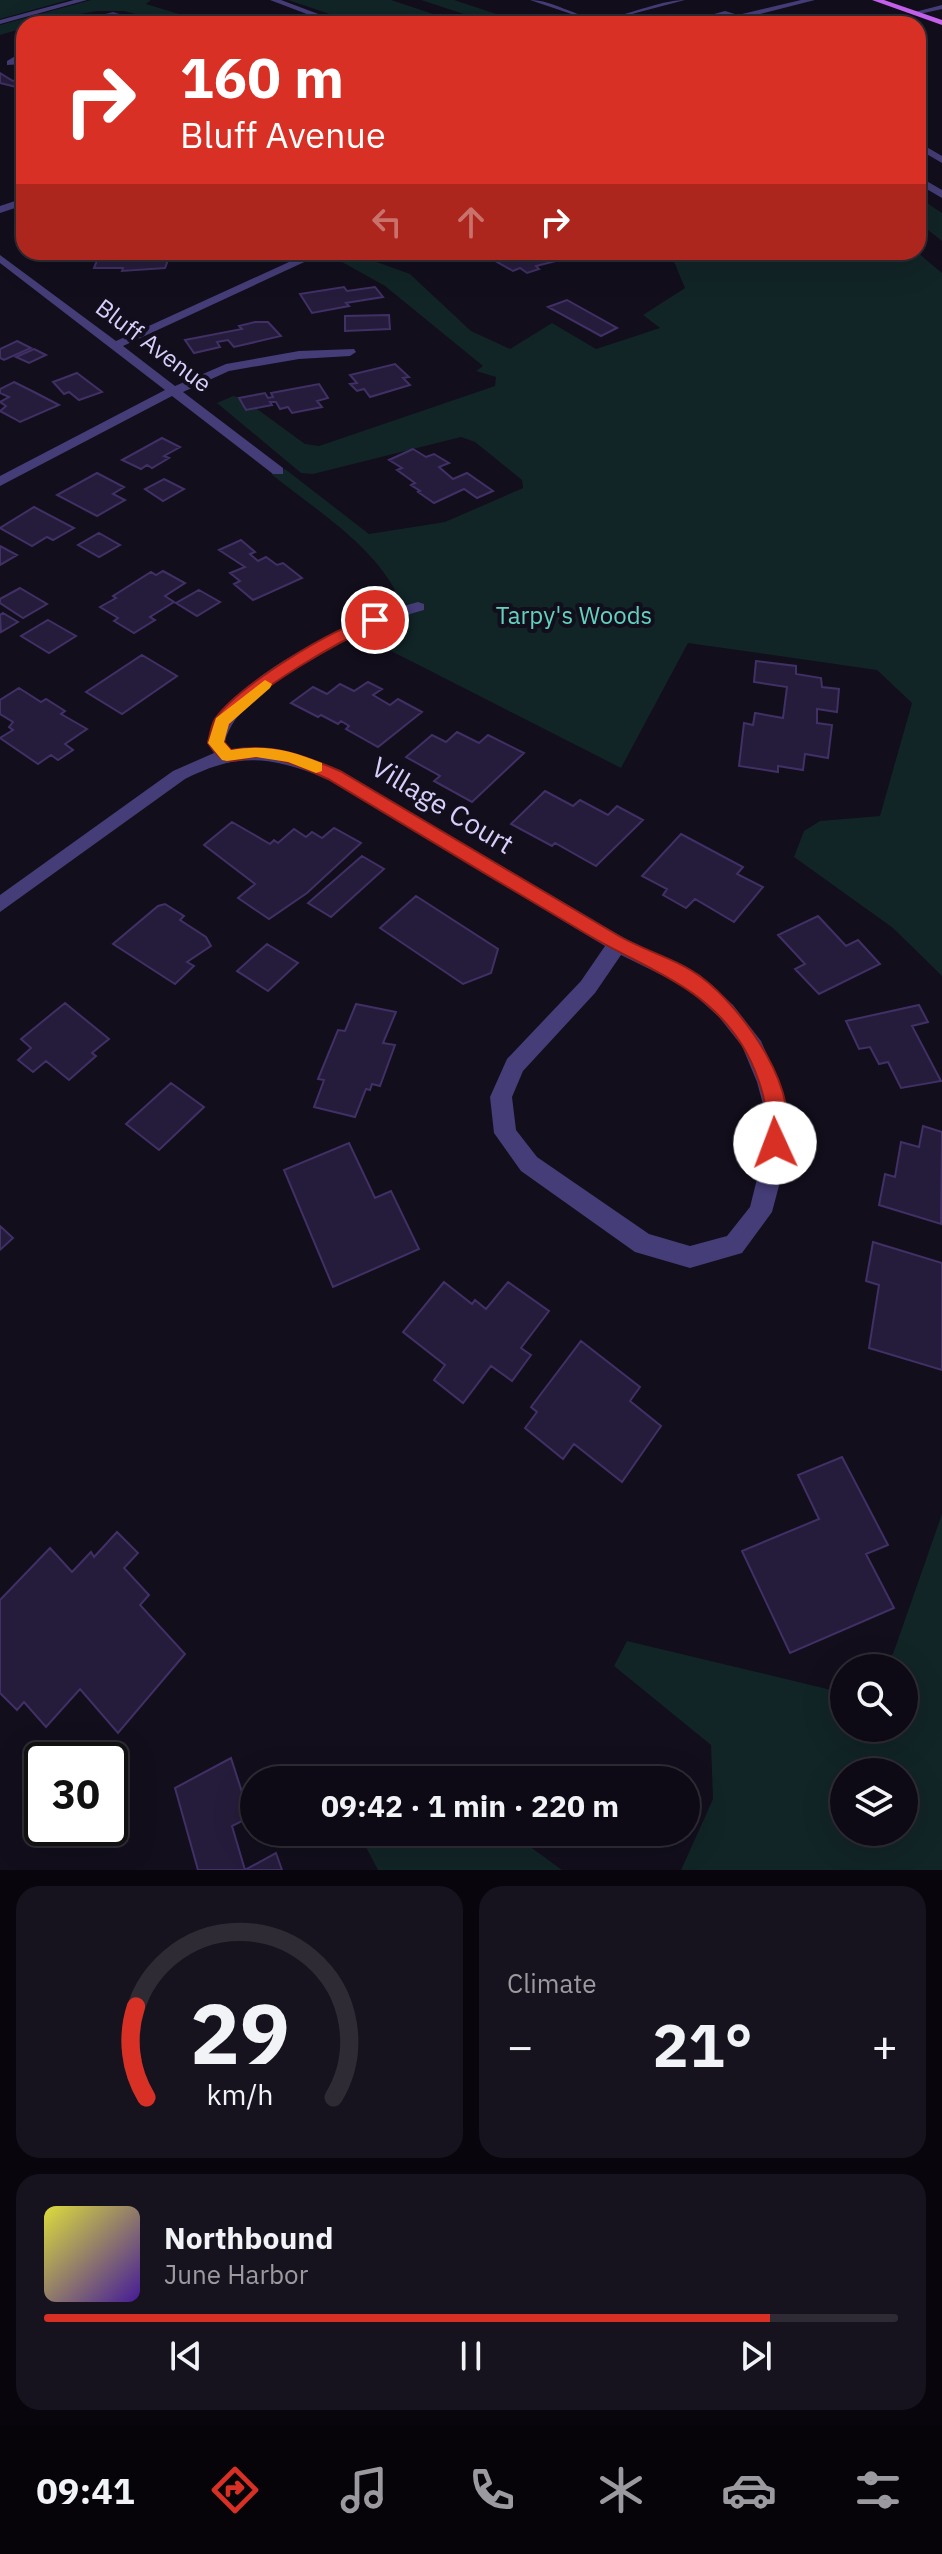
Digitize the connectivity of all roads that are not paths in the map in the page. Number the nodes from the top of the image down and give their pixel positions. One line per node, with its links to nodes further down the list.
1 (83, 0): 11 (street)
2 (274, 0): 12 (street)
3 (534, 0): 13 (street)
4 (681, 0): 14 (street)
5 (811, 0): 9 (street)
6 (876, 0): 10 (main road)
7 (739, 5): 9 (street)
8 (942, 7): 10 (street)
9 (773, 9): 15 (street)
10 (915, 13): 16 (main road)
11 (23, 16)
12 (319, 16)
13 (583, 16)
14 (618, 16)
15 (754, 16)
16 (923, 16)
17 (302, 260): 19 (street)
18 (2, 263): 19 (street, Bluff Avenue)
19 (114, 346): 21 (street, Bluff Avenue)
20 (350, 352): 21 (street)
21 (173, 391): 22 (street, Bluff Avenue); 23 (street)
22 (278, 471)
23 (0, 482)
24 (418, 607): 25 (street)
25 (227, 756): 26 (street, Village Court); 27 (street, Village Court)
26 (0, 905)
27 (617, 944): 27 (street, Village Court)

